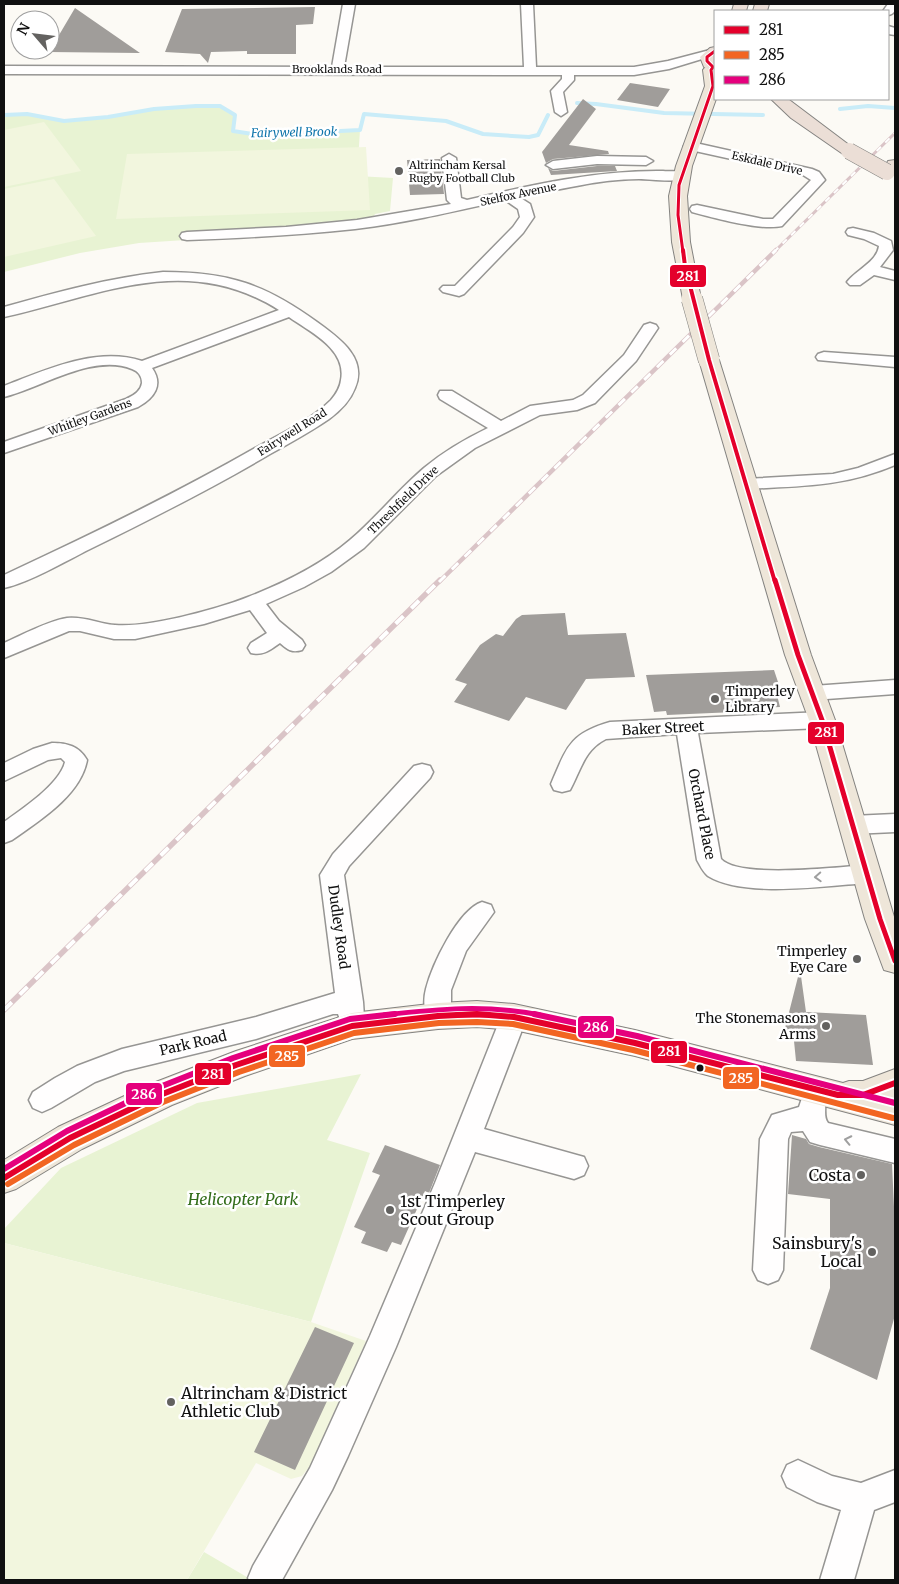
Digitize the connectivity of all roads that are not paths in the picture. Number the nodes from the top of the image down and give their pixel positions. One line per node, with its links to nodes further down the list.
1 (348, 4): 4 (street)
2 (527, 4): 6 (street)
3 (713, 60): 7 (street, Brooklands Road); 8 (main road)
4 (338, 69): 5 (street, Brooklands Road); 6 (street, Brooklands Road)
5 (4, 70)
6 (530, 71): 7 (street, Brooklands Road)
7 (568, 71): 11 (street)
8 (714, 85): 12 (main road)
9 (780, 100): 13 (highway)
10 (797, 100): 13 (highway)
11 (561, 112)
12 (691, 146): 21 (main road); 24 (street, Eskdale Drive)
13 (853, 147): 19 (highway, bridge)
14 (450, 158): 23 (street)
15 (624, 160): 16 (street); 18 (street); 20 (street)
16 (646, 161)
17 (466, 162): 23 (street)
18 (553, 165)
19 (893, 170)
20 (637, 175): 21 (street, Stelfox Avenue); 22 (street, Stelfox Avenue)
21 (681, 176): 40 (main road, bridge)
22 (507, 195): 23 (street, Stelfox Avenue); 28 (street)
23 (473, 204): 26 (street, Stelfox Avenue)
24 (697, 209)
25 (853, 232): 27 (street)
26 (187, 236)
27 (895, 276)
28 (448, 288)
29 (290, 311): 30 (street, Fairywell Road); 34 (street); 41 (street, Fairywell Road)
30 (4, 312)
31 (642, 332): 37 (street, Threshfield Drive)
32 (823, 357): 33 (street)
33 (895, 362)
34 (141, 367): 35 (street); 38 (street, Whitley Gardens)
35 (4, 392)
36 (446, 395): 37 (street)
37 (500, 428): 42 (street, Threshfield Drive)
38 (4, 448)
39 (893, 462): 40 (street)
40 (746, 484): 46 (main road)
41 (4, 582)
42 (254, 602): 43 (street); 44 (street, Threshfield Drive)
43 (258, 648)
44 (4, 651)
45 (895, 687): 46 (street)
46 (813, 694): 47 (main road)
47 (822, 720): 48 (street, Baker Street); 53 (main road)
48 (686, 726): 51 (street, Baker Street); 55 (street, Orchard Place, one-way to 48)
49 (422, 772): 58 (street, Dudley Road)
50 (4, 773): 54 (street)
51 (562, 784)
52 (895, 824): 53 (street)
53 (852, 825): 55 (main road)
54 (4, 834)
55 (867, 874): 57 (main road)
56 (482, 912): 59 (street)
57 (895, 961)
58 (351, 1014): 59 (main road, Park Road); 63 (street, Park Road); 68 (main road, Park Road)
59 (438, 1016): 60 (main road, Park Road)
60 (514, 1017): 62 (main road, Park Road); 65 (street)
61 (895, 1083): 62 (main road, Park Road)
62 (821, 1099): 64 (main road, Park Road); 66 (street, one-way to 62); 69 (street)
63 (42, 1100)
64 (895, 1111)
65 (466, 1137): 67 (street); 73 (street)
66 (895, 1151)
67 (574, 1166)
68 (4, 1178)
69 (768, 1270)
70 (798, 1476): 72 (street)
71 (895, 1486): 72 (street)
72 (861, 1499): 74 (street)
73 (265, 1578)
74 (837, 1580)

